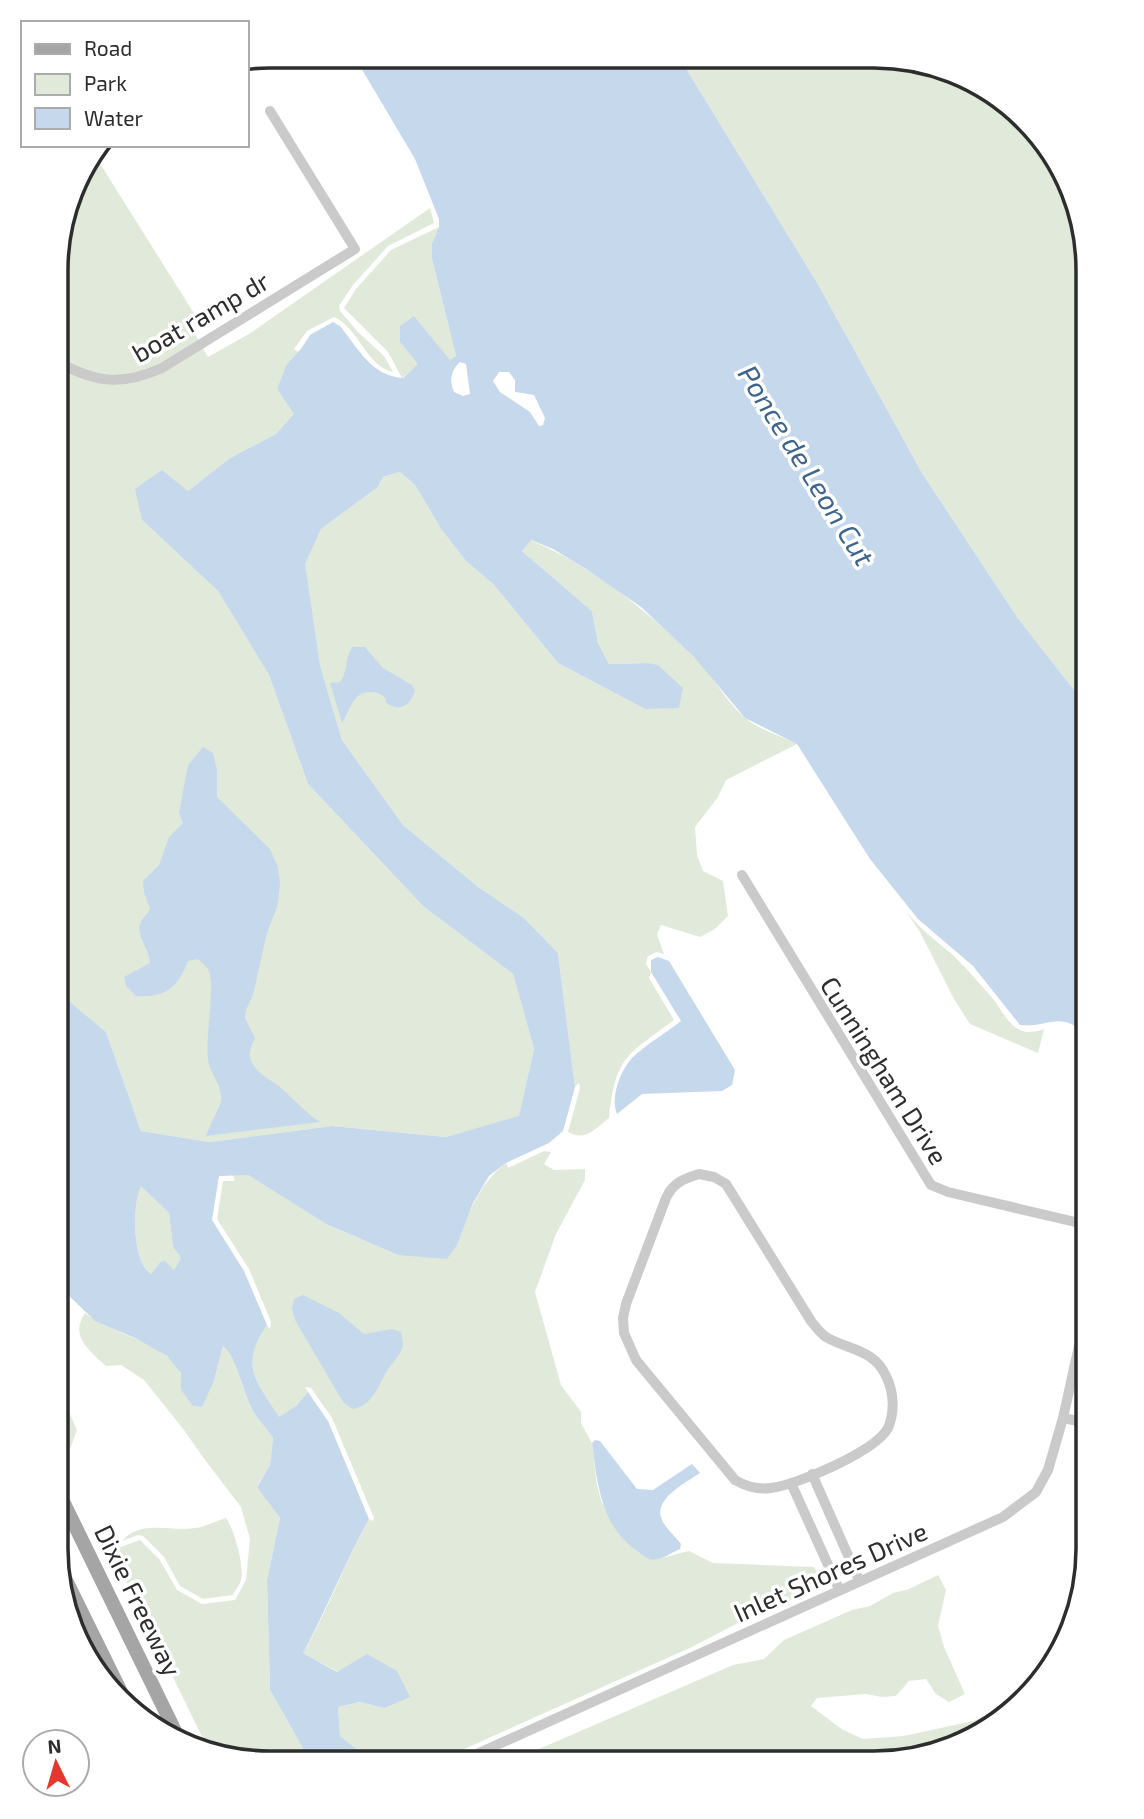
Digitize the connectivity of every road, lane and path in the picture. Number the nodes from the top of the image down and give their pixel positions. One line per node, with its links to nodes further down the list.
1 (270, 111): 2 (street, boat ramp dr)
2 (68, 367)
3 (742, 875): 4 (street, Cunningham Drive)
4 (1075, 1222)
5 (1075, 1363): 6 (street, Inlet Shores Drive)
6 (1063, 1418): 7 (street); 11 (street, Inlet Shores Drive)
7 (1075, 1420)
8 (812, 1474): 9 (street); 9 (street); 11 (street)
9 (791, 1482): 12 (street)
10 (68, 1511): 15 (main road, Dixie Freeway)
11 (859, 1580): 12 (street, Inlet Shores Drive)
12 (839, 1589): 16 (street, Inlet Shores Drive)
13 (74, 1596): 14 (main road)
14 (113, 1675)
15 (173, 1726)
16 (483, 1751)

